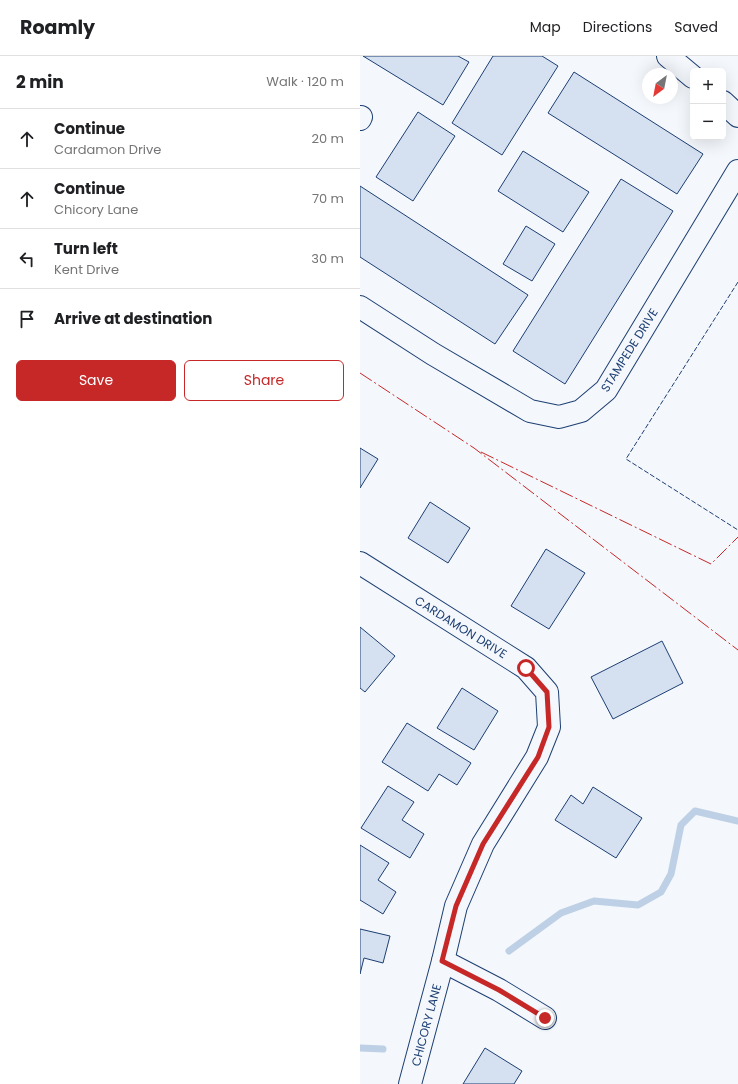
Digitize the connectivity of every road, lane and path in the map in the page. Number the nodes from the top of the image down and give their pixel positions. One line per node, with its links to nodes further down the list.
1 (668, 56): 2 (street)
2 (690, 74)
3 (725, 104): 4 (street)
4 (738, 116)
5 (738, 170): 6 (street, STAMPEDE DRIVE)
6 (360, 307)
7 (360, 563): 8 (street, CARDAMON DRIVE)
8 (549, 727): 9 (street, CHICORY LANE)
9 (442, 961): 10 (street); 11 (street, CHICORY LANE)
10 (545, 1018)
11 (410, 1084)

